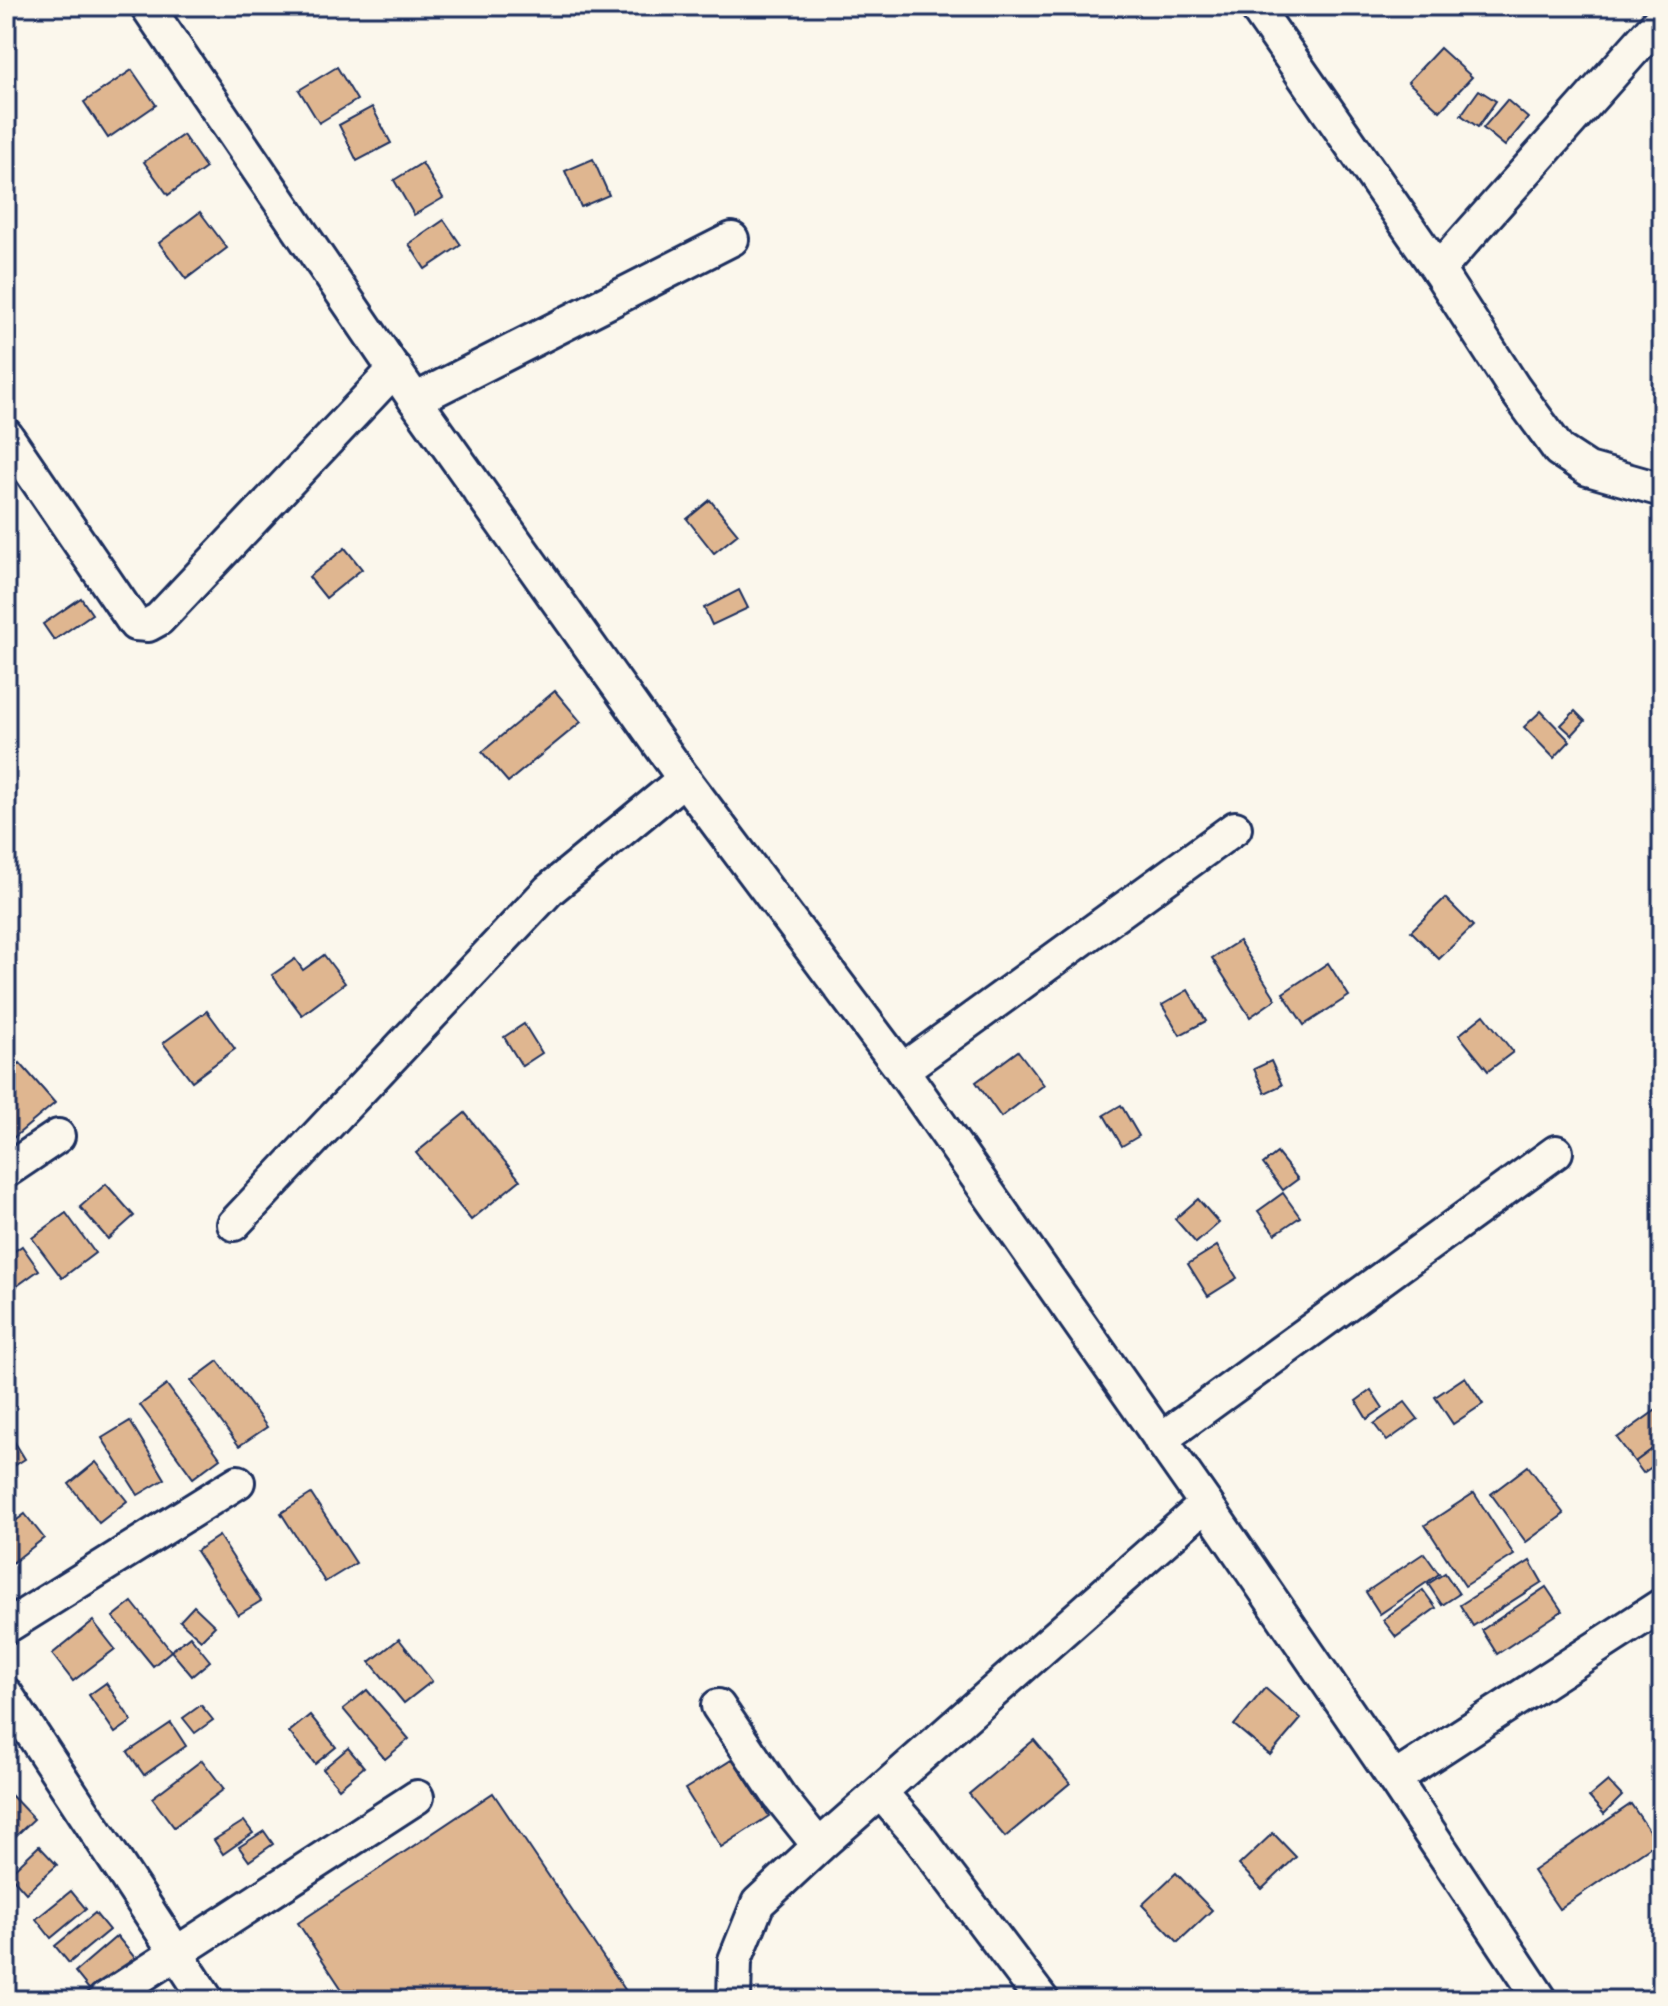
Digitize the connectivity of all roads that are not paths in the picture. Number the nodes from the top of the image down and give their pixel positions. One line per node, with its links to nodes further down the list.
1 (147, 6): 6 (street)
2 (1255, 6): 5 (street)
3 (1662, 18): 5 (street)
4 (732, 239): 7 (street)
5 (1438, 270): 9 (street)
6 (395, 369): 7 (street); 8 (street)
7 (415, 400): 10 (street)
8 (6, 435)
9 (1662, 490)
10 (684, 779): 12 (street); 16 (street)
11 (1235, 828): 12 (street)
12 (902, 1070): 17 (street)
13 (58, 1136): 15 (street)
14 (1556, 1152): 17 (street)
15 (6, 1171)
16 (234, 1224)
17 (1160, 1440): 19 (street)
18 (238, 1482): 21 (street)
19 (1206, 1504): 24 (street); 25 (street)
20 (1662, 1605): 24 (street)
21 (6, 1627)
22 (6, 1694): 28 (street)
23 (718, 1706): 27 (street)
24 (1394, 1779): 33 (street)
25 (881, 1793): 27 (street); 32 (street)
26 (417, 1797): 28 (street)
27 (819, 1846): 31 (street)
28 (176, 1953): 29 (street); 30 (street)
29 (104, 2000)
30 (207, 2000)
31 (734, 2000)
32 (1042, 2000)
33 (1541, 2000)

